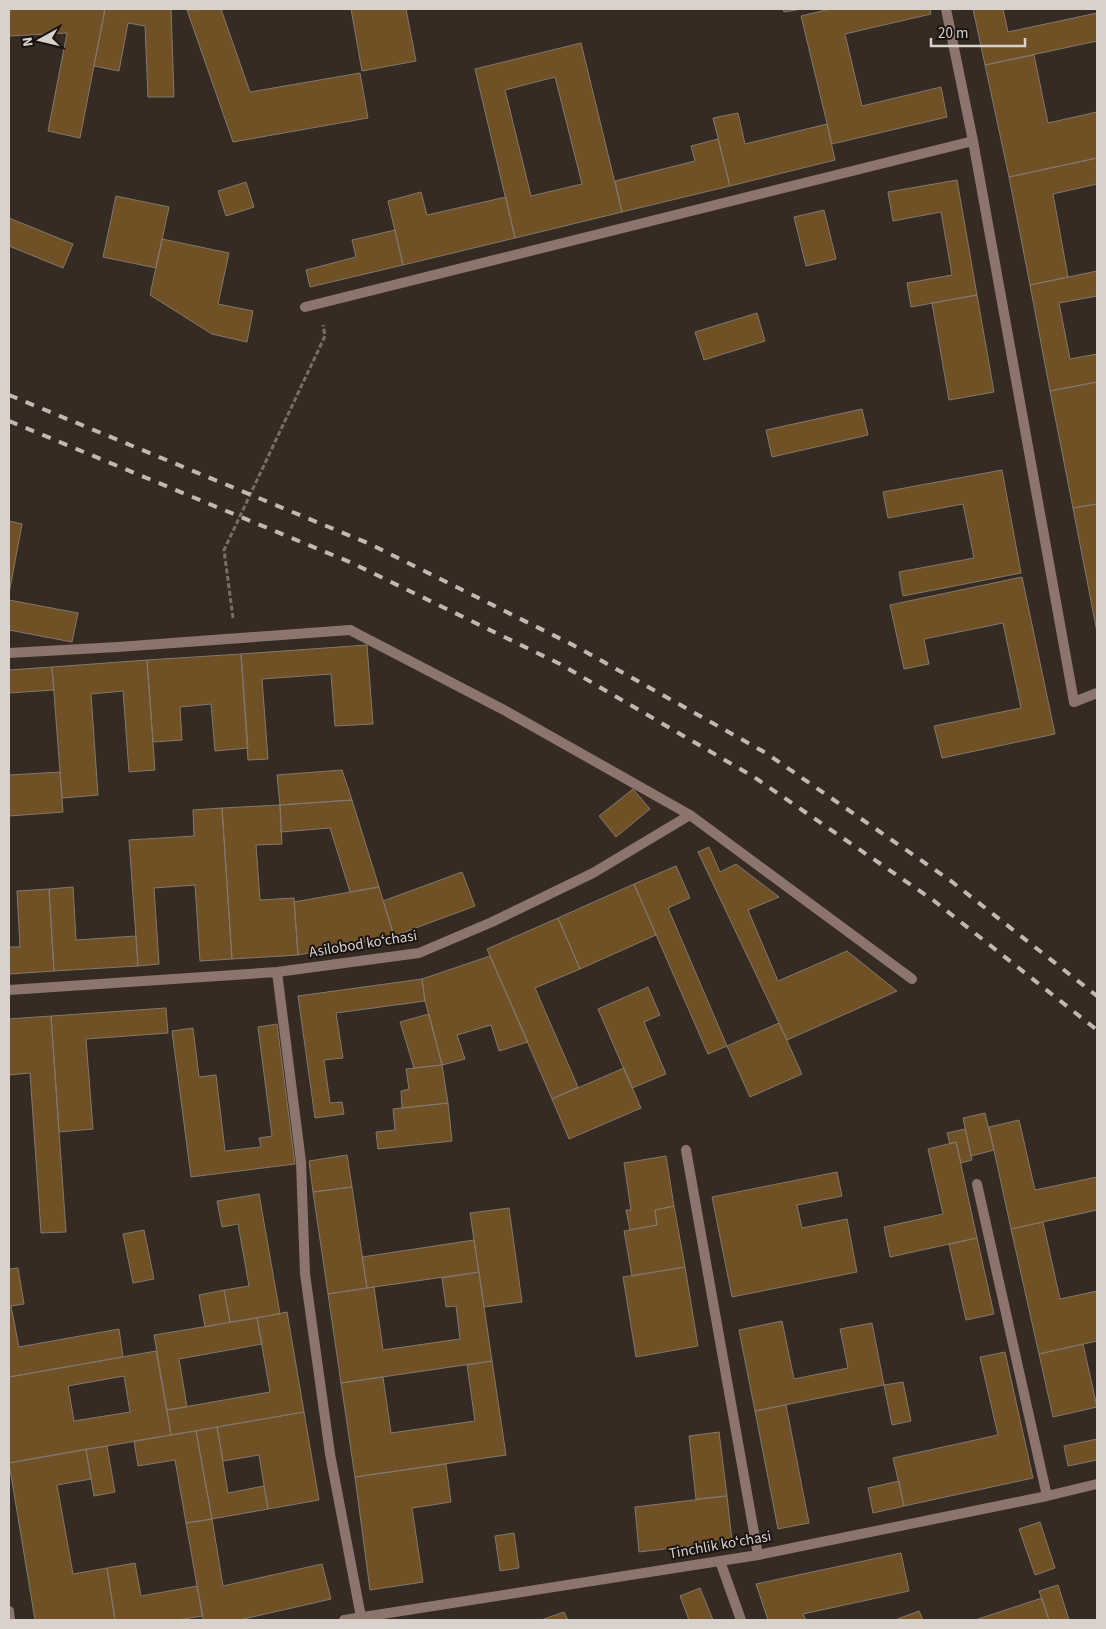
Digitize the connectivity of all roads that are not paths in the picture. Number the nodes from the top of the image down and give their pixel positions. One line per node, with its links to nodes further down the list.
1 (946, 9): 2 (street)
2 (973, 141): 3 (street); 5 (street)
3 (305, 307)
4 (9, 653): 6 (street)
5 (1097, 693)
6 (690, 815): 7 (street, Asilobod koʻchasi); 8 (street)
7 (277, 972): 9 (street, Asilobod koʻchasi); 17 (street)
8 (912, 979)
9 (9, 990)
10 (686, 1150): 14 (street)
11 (977, 1184): 13 (street)
12 (1097, 1484): 13 (street, Tinchlik koʻchasi)
13 (1047, 1496): 14 (street, Tinchlik koʻchasi)
14 (758, 1555): 15 (street, Tinchlik koʻchasi)
15 (720, 1561): 17 (street, Tinchlik koʻchasi); 20 (street)
16 (9, 1612): 18 (street)
17 (361, 1617): 19 (street, Tinchlik koʻchasi)
18 (10, 1620)
19 (344, 1620)
20 (741, 1620)

